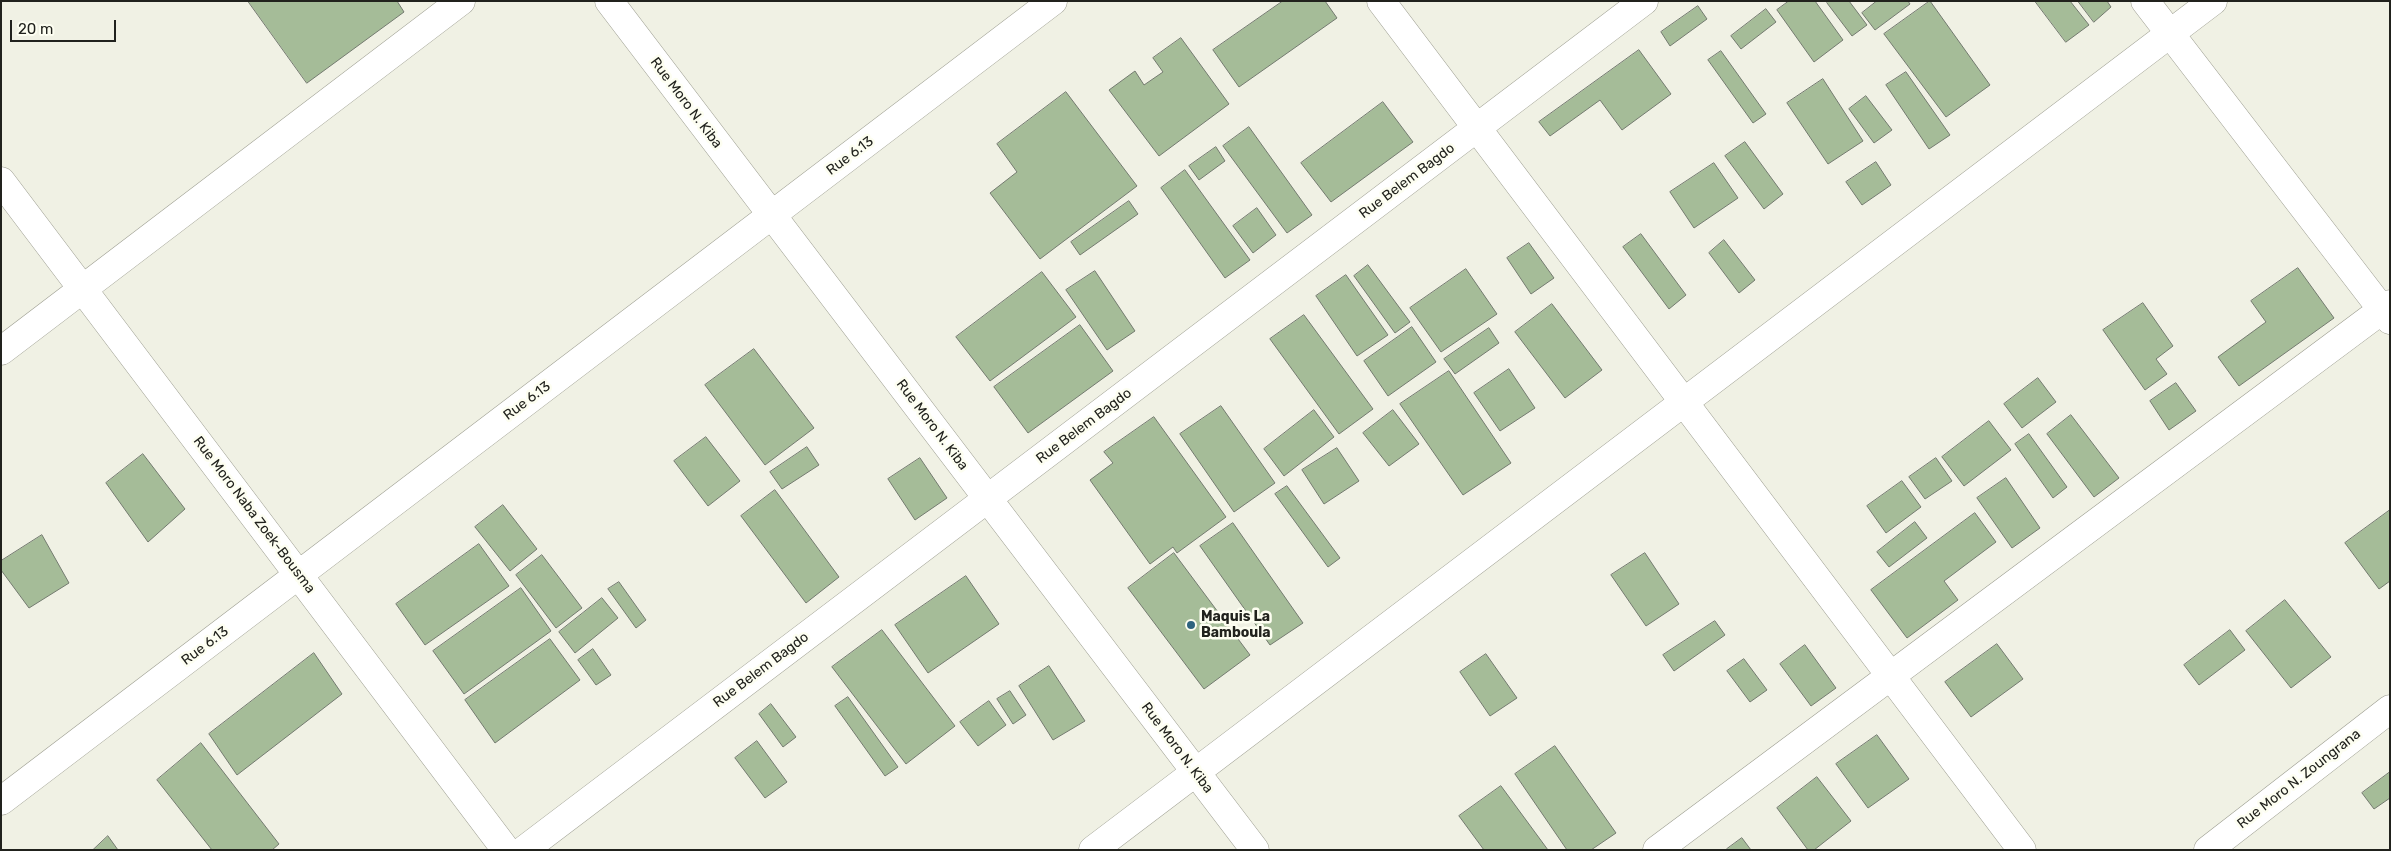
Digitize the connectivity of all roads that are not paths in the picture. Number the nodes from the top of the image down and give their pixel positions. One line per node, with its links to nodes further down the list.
1 (461, 1): 12 (street)
2 (609, 1): 11 (street, Rue Moro N. Kiba)
3 (1053, 1): 11 (street, Rue 6.13)
4 (1381, 1): 9 (street)
5 (1644, 1): 9 (street, Rue Belem Bagdo)
6 (2145, 1): 8 (street)
7 (2213, 1): 8 (street)
8 (2170, 34): 13 (street); 15 (street)
9 (1477, 128): 15 (street); 16 (street, Rue Belem Bagdo)
10 (1, 180): 12 (street, Rue Moro Naba Zoek-Bousma)
11 (772, 215): 16 (street, Rue Moro N. Kiba); 17 (street, Rue 6.13)
12 (84, 290): 14 (street); 17 (street, Rue Moro Naba Zoek-Bousma)
13 (2387, 311): 18 (street)
14 (1, 351)
15 (1685, 402): 18 (street); 20 (street)
16 (988, 499): 20 (street, Rue Moro N. Kiba); 23 (street, Rue Belem Bagdo)
17 (299, 575): 21 (street, Rue 6.13); 22 (street, Rue Moro Naba Zoek-Bousma)
18 (1890, 676): 26 (street); 27 (street)
19 (2390, 709): 28 (street, Rue Moro N. Zoungrana)
20 (1196, 772): 24 (street); 25 (street, Rue Moro N. Kiba)
21 (1, 801)
22 (506, 850)
23 (524, 850)
24 (1094, 850)
25 (1255, 850)
26 (1657, 850)
27 (2022, 850)
28 (2208, 850)

